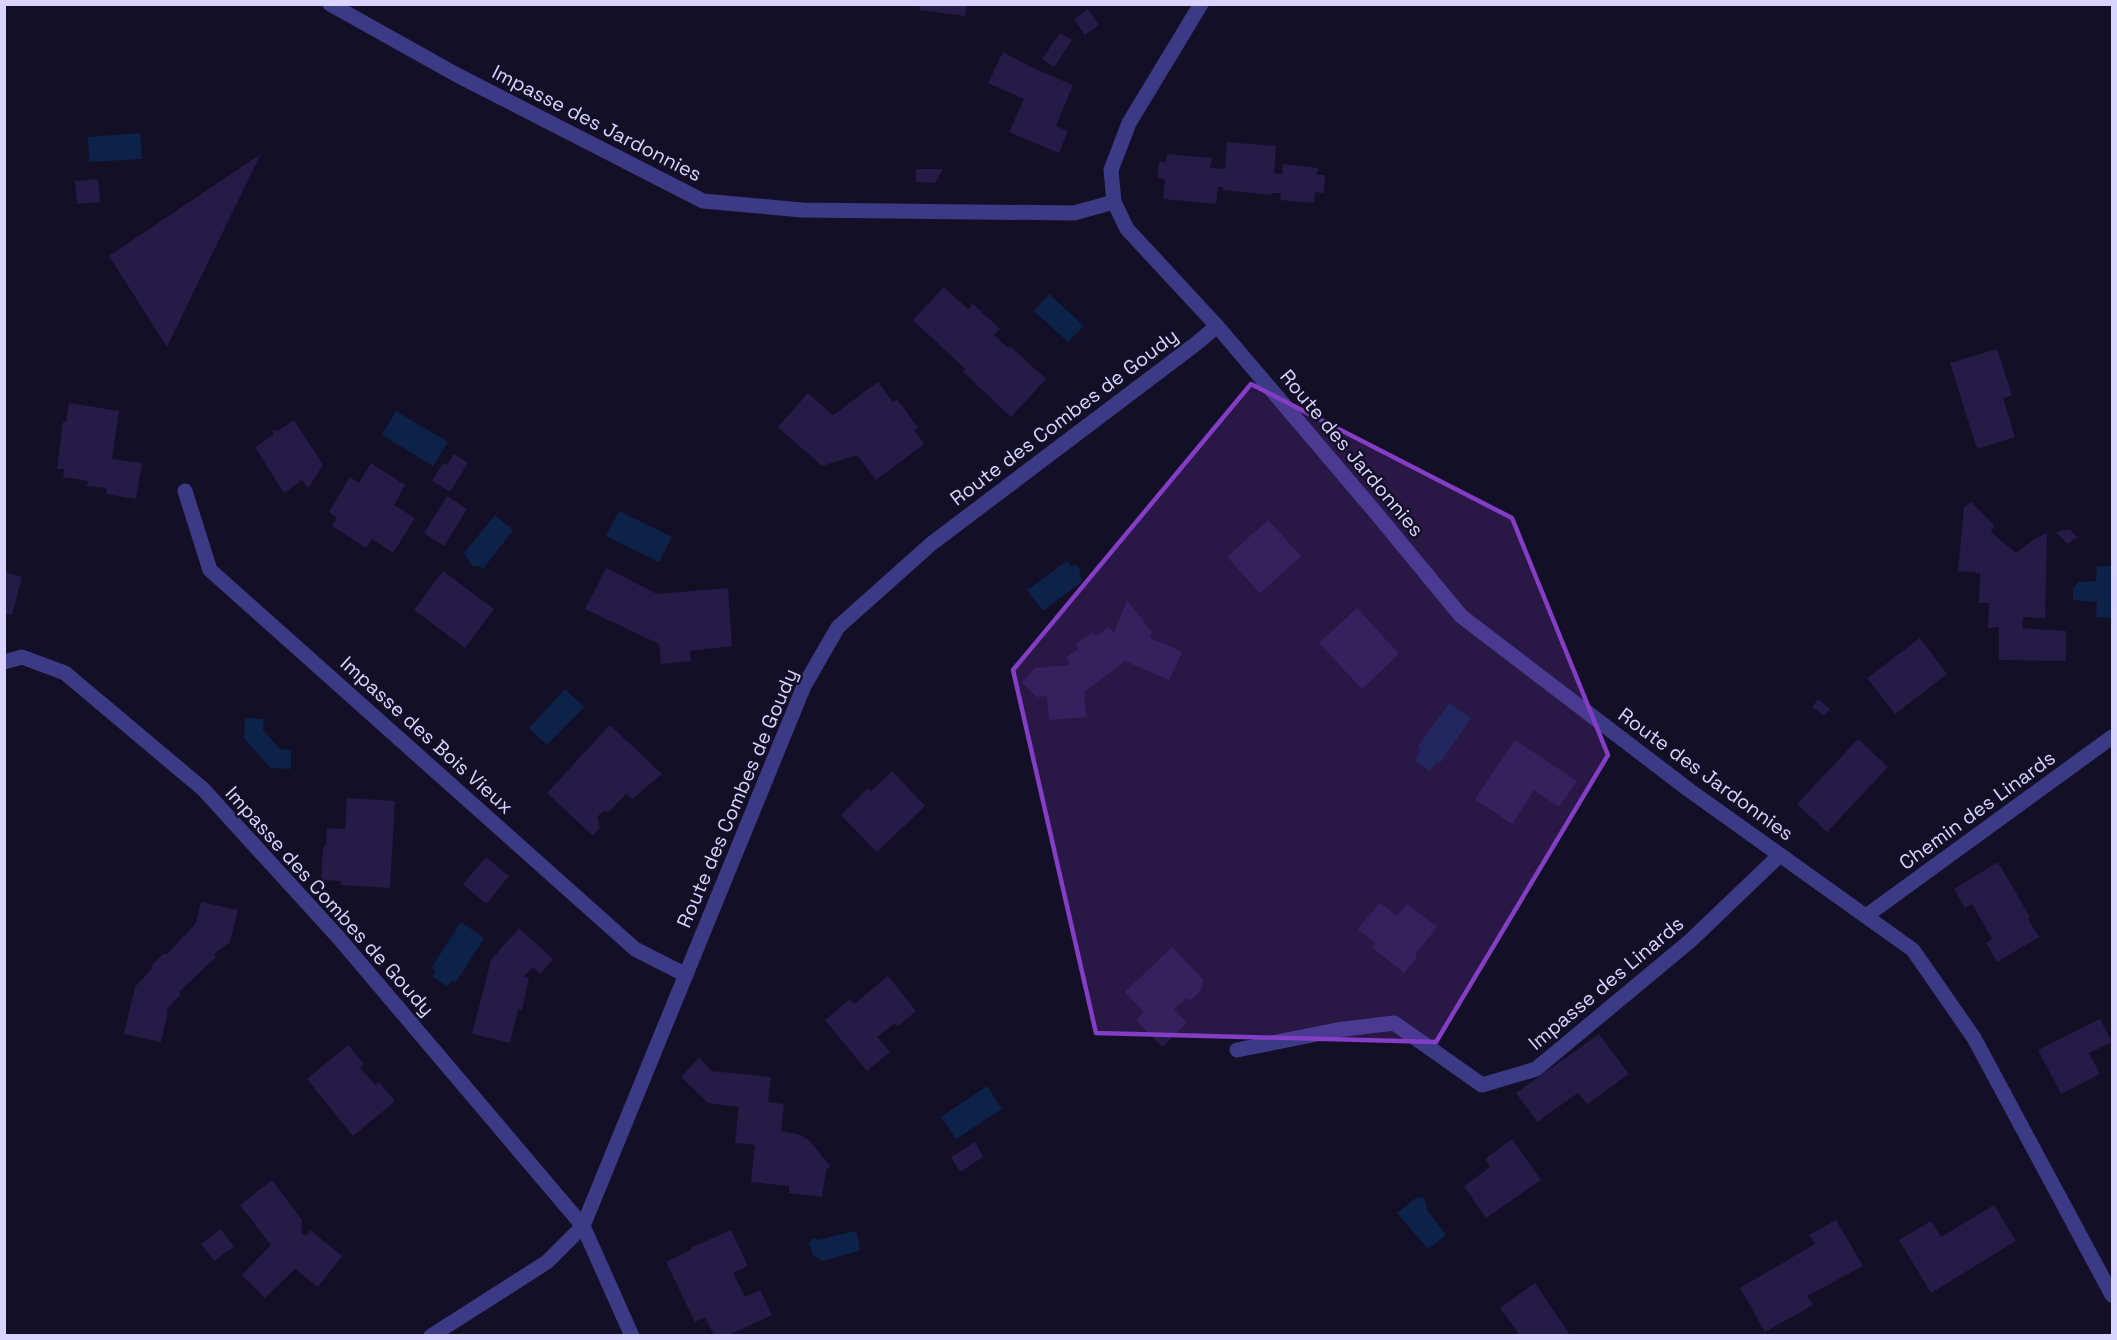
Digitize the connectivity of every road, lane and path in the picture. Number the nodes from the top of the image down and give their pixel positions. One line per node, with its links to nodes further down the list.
1 (330, 4): 3 (street, Impasse des Jardonnies)
2 (1201, 4): 3 (street)
3 (1114, 202): 4 (street, Route des Jardonnies)
4 (1217, 326): 8 (street, Route des Jardonnies); 10 (street, Route des Combes de Goudy)
5 (185, 491): 10 (street, Impasse des Bois Vieux)
6 (4, 662): 12 (street, Impasse des Combes de Goudy)
7 (2112, 737): 9 (street, Chemin des Linards)
8 (1780, 855): 9 (street, Route des Jardonnies); 11 (street, Impasse des Linards)
9 (1866, 916): 13 (street, Route des Jardonnies)
10 (686, 975): 12 (street, Route des Combes de Goudy)
11 (1237, 1050)
12 (583, 1226): 14 (street); 15 (street)
13 (2112, 1295)
14 (432, 1335)
15 (632, 1335)

